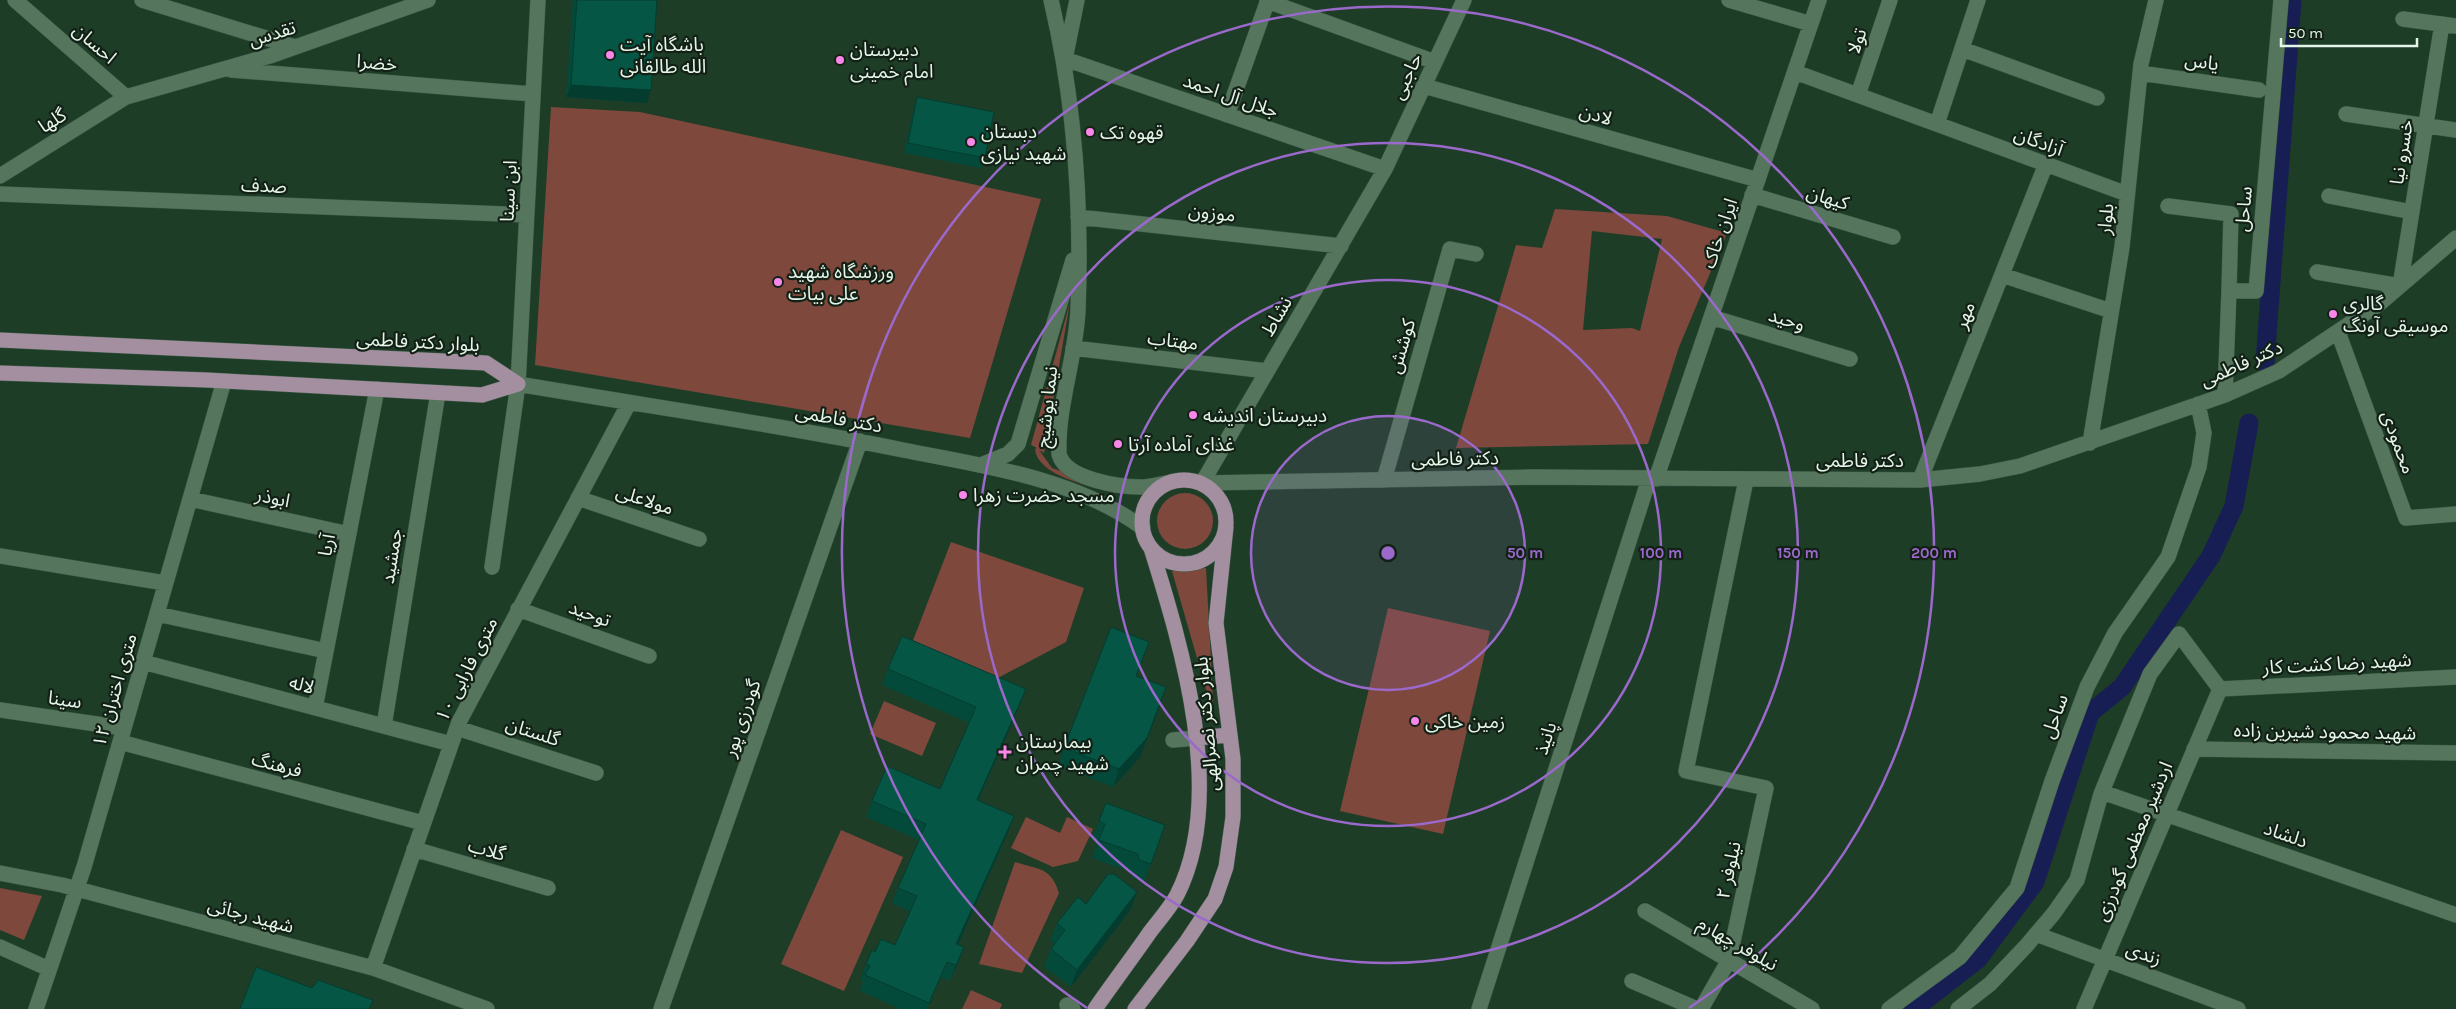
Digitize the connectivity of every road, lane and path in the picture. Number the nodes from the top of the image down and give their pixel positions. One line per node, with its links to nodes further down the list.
1 (15, 0): 29 (street, احسان)
2 (142, 0): 18 (street)
3 (428, 0): 18 (street, تقدس)
4 (538, 0): 27 (street, ابن سینا)
5 (1051, 0): 20 (street, نیما یوشیج)
6 (1077, 0): 20 (street)
7 (1268, 0): 21 (street); 32 (street)
8 (1464, 0): 21 (street, حاجبی)
9 (1729, 0): 16 (street)
10 (1819, 0): 16 (street, ایران خاک)
11 (1890, 0): 28 (street, تولا)
12 (2156, 0): 24 (street, بلوار)
13 (2281, 0): 56 (street, ساحل)
14 (1974, 1): 19 (street)
15 (2403, 19): 17 (street)
16 (1811, 24): 23 (street, ایران خاک)
17 (2449, 25): 34 (street, خسرو نیا)
18 (295, 47): 22 (street, تقدس)
19 (1962, 49): 30 (street); 33 (street)
20 (1065, 59): 32 (street, جلال آل احمد); 47 (street, نیما یوشیج)
21 (1435, 62): 25 (street, حاجبی)
22 (218, 69): 27 (street, خضرا); 29 (street, تقدس)
23 (1795, 72): 28 (street, آزادگان); 39 (street, ایران خاک)
24 (2140, 73): 26 (street, یاس); 41 (street, بلوار)
25 (1424, 86): 37 (street, حاجبی); 39 (street, لادن)
26 (2258, 90)
27 (533, 94): 46 (street, ابن سینا)
28 (1858, 96): 33 (street, آزادگان)
29 (126, 97): 38 (street, گلها)
30 (2097, 98)
31 (2346, 114): 34 (street)
32 (1228, 115): 37 (street, جلال آل احمد)
33 (1937, 124): 36 (street, آزادگان)
34 (2426, 126): 35 (street); 45 (street, خسرو نیا)
35 (2456, 130)
36 (2046, 164): 41 (street, آزادگان); 54 (street, مهر)
37 (1385, 169): 51 (street, نشاط)
38 (1, 175)
39 (1758, 180): 42 (street, ایران خاک)
40 (0, 194): 46 (street, صدف)
41 (2127, 194): 57 (street, بلوار)
42 (1752, 195): 48 (street, کیهان); 58 (street, ایران خاک)
43 (2329, 196): 45 (street)
44 (2168, 206): 56 (street)
45 (2412, 212): 55 (street, خسرو نیا)
46 (527, 215): 66 (street, ابن سینا)
47 (1078, 217): 50 (street, نیما یوشیج); 51 (street, موزون)
48 (1893, 237)
49 (2456, 238): 55 (street, دکتر فاطمی)
50 (1078, 244): 61 (street, نیما یوشیج); 74 (street, نیما یوشیج)
51 (1341, 246): 63 (street, نشاط)
52 (1476, 254): 76 (street, کوشش)
53 (2317, 272): 55 (street)
54 (2002, 275): 57 (street); 78 (street, مهر)
55 (2400, 286): 59 (street, دکتر فاطمی)
56 (2229, 291): 69 (street)
57 (2111, 311): 73 (street, بلوار)
58 (1711, 316): 62 (street, وحید); 75 (street, ایران خاک)
59 (2338, 332): 69 (street, دکتر فاطمی); 83 (street, محمودی)
60 (0, 340): 66 (main road, بلوار دکتر فاطمی)
61 (1073, 348): 63 (street, مهتاب); 79 (street, نیما یوشیج)
62 (1850, 359)
63 (1267, 371): 80 (street, نشاط)
64 (0, 373): 65 (main road)
65 (224, 381): 67 (main road); 82 (street, ۱۲ متری اختران)
66 (518, 384): 68 (main road); 70 (street, دکتر فاطمی); 90 (street, ابن سینا)
67 (377, 389): 68 (main road); 86 (street, آریا)
68 (438, 393): 101 (street, جمشید)
69 (2224, 395): 71 (street, دکتر فاطمی)
70 (629, 403): 72 (street, دکتر فاطمی); 81 (street, ۱۰ متری فارابی)
71 (2198, 404): 73 (street, دکتر فاطمی); 138 (street, ساحل)
72 (860, 441): 74 (street, دکتر فاطمی); 131 (street, گودرزی پور)
73 (2090, 443): 78 (street, دکتر فاطمی)
74 (981, 465): 85 (street, دکتر فاطمی)
75 (1653, 479): 76 (street, دکتر فاطمی); 77 (street, دکتر فاطمی); 134 (street, پانیذ)
76 (1384, 480): 80 (street, دکتر فاطمی)
77 (1746, 480): 78 (street, دکتر فاطمی); 123 (street, نیلوفر ۲)
78 (1920, 480)
79 (1168, 483): 80 (main road); 85 (main road)
80 (1202, 483): 84 (main road)
81 (578, 498): 87 (street, مولاعلی); 92 (street, ۱۰ متری فارابی)
82 (190, 499): 86 (street, ابوذر); 91 (street, ۱۲ متری اختران)
83 (2456, 514)
84 (1226, 527): 88 (main road); 104 (main road, بلوار دکتر نصرالهی)
85 (1143, 528): 88 (main road)
86 (349, 534): 94 (street, آریا)
87 (699, 538)
88 (1151, 548): 105 (main road, بلوار دکتر نصرالهی)
89 (0, 556): 91 (street)
90 (492, 567)
91 (166, 583): 93 (street, ۱۲ متری اختران)
92 (518, 609): 95 (street, توحید); 103 (street, ۱۰ متری فارابی)
93 (157, 614): 94 (street); 96 (street, ۱۲ متری اختران)
94 (326, 651): 99 (street, آریا)
95 (649, 656)
96 (143, 662): 99 (street, لاله); 102 (street, ۱۲ متری اختران)
97 (2456, 677): 98 (street, شهید رضا کشت کار)
98 (2220, 689): 109 (street, اردشیر معظمی گودرزی); 112 (street)
99 (315, 708): 101 (street, لاله)
100 (0, 710): 102 (street, سینا)
101 (384, 726): 108 (street, لاله)
102 (124, 728): 107 (street, ۱۲ متری اختران)
103 (457, 728): 108 (street, ۱۰ متری فارابی); 111 (street, گلستان)
104 (1230, 735): 105 (main road); 133 (main road, بلوار دکتر نصرالهی)
105 (1196, 738): 106 (street); 132 (main road, بلوار دکتر نصرالهی)
106 (1173, 740)
107 (120, 742): 114 (street, فرهنگ); 117 (street, ۱۲ متری اختران)
108 (451, 744): 114 (street, ۱۰ متری فارابی)
109 (2194, 749): 110 (street, شهید محمود شیرین زاده); 113 (street, اردشیر معظمی گودرزی)
110 (2456, 753)
111 (596, 773)
112 (2102, 792): 113 (street, دلشاد); 121 (street)
113 (2166, 814): 120 (street, دلشاد); 124 (street, اردشیر معظمی گودرزی)
114 (424, 824): 115 (street, ۱۰ متری فارابی)
115 (414, 849): 118 (street, گلاب); 125 (street, ۱۰ متری فارابی)
116 (0, 873): 117 (street, شهید رجائی)
117 (76, 888): 125 (street, شهید رجائی); 126 (street, ۱۲ متری اختران)
118 (548, 888)
119 (1645, 911): 123 (street, نیلوفر چهارم)
120 (2456, 915)
121 (2036, 934): 124 (street, زندی); 139 (street)
122 (0, 947): 126 (street)
123 (1729, 960): 136 (street, نیلوفر ۲); 137 (street, نیلوفر چهارم)
124 (2105, 960): 140 (street, اردشیر معظمی گودرزی); 141 (street, زندی)
125 (373, 968): 128 (street, شهید رجائی)
126 (50, 969): 129 (street, ۱۲ متری اختران)
127 (1632, 981): 135 (street)
128 (448, 1002): 130 (street, شهید رجائی)
129 (36, 1009)
130 (487, 1009)
131 (661, 1009)
132 (1095, 1009)
133 (1135, 1009)
134 (1479, 1009)
135 (1697, 1009)
136 (1701, 1009)
137 (1812, 1009)
138 (1889, 1009)
139 (1958, 1009)
140 (2084, 1009)
141 (2238, 1009)

